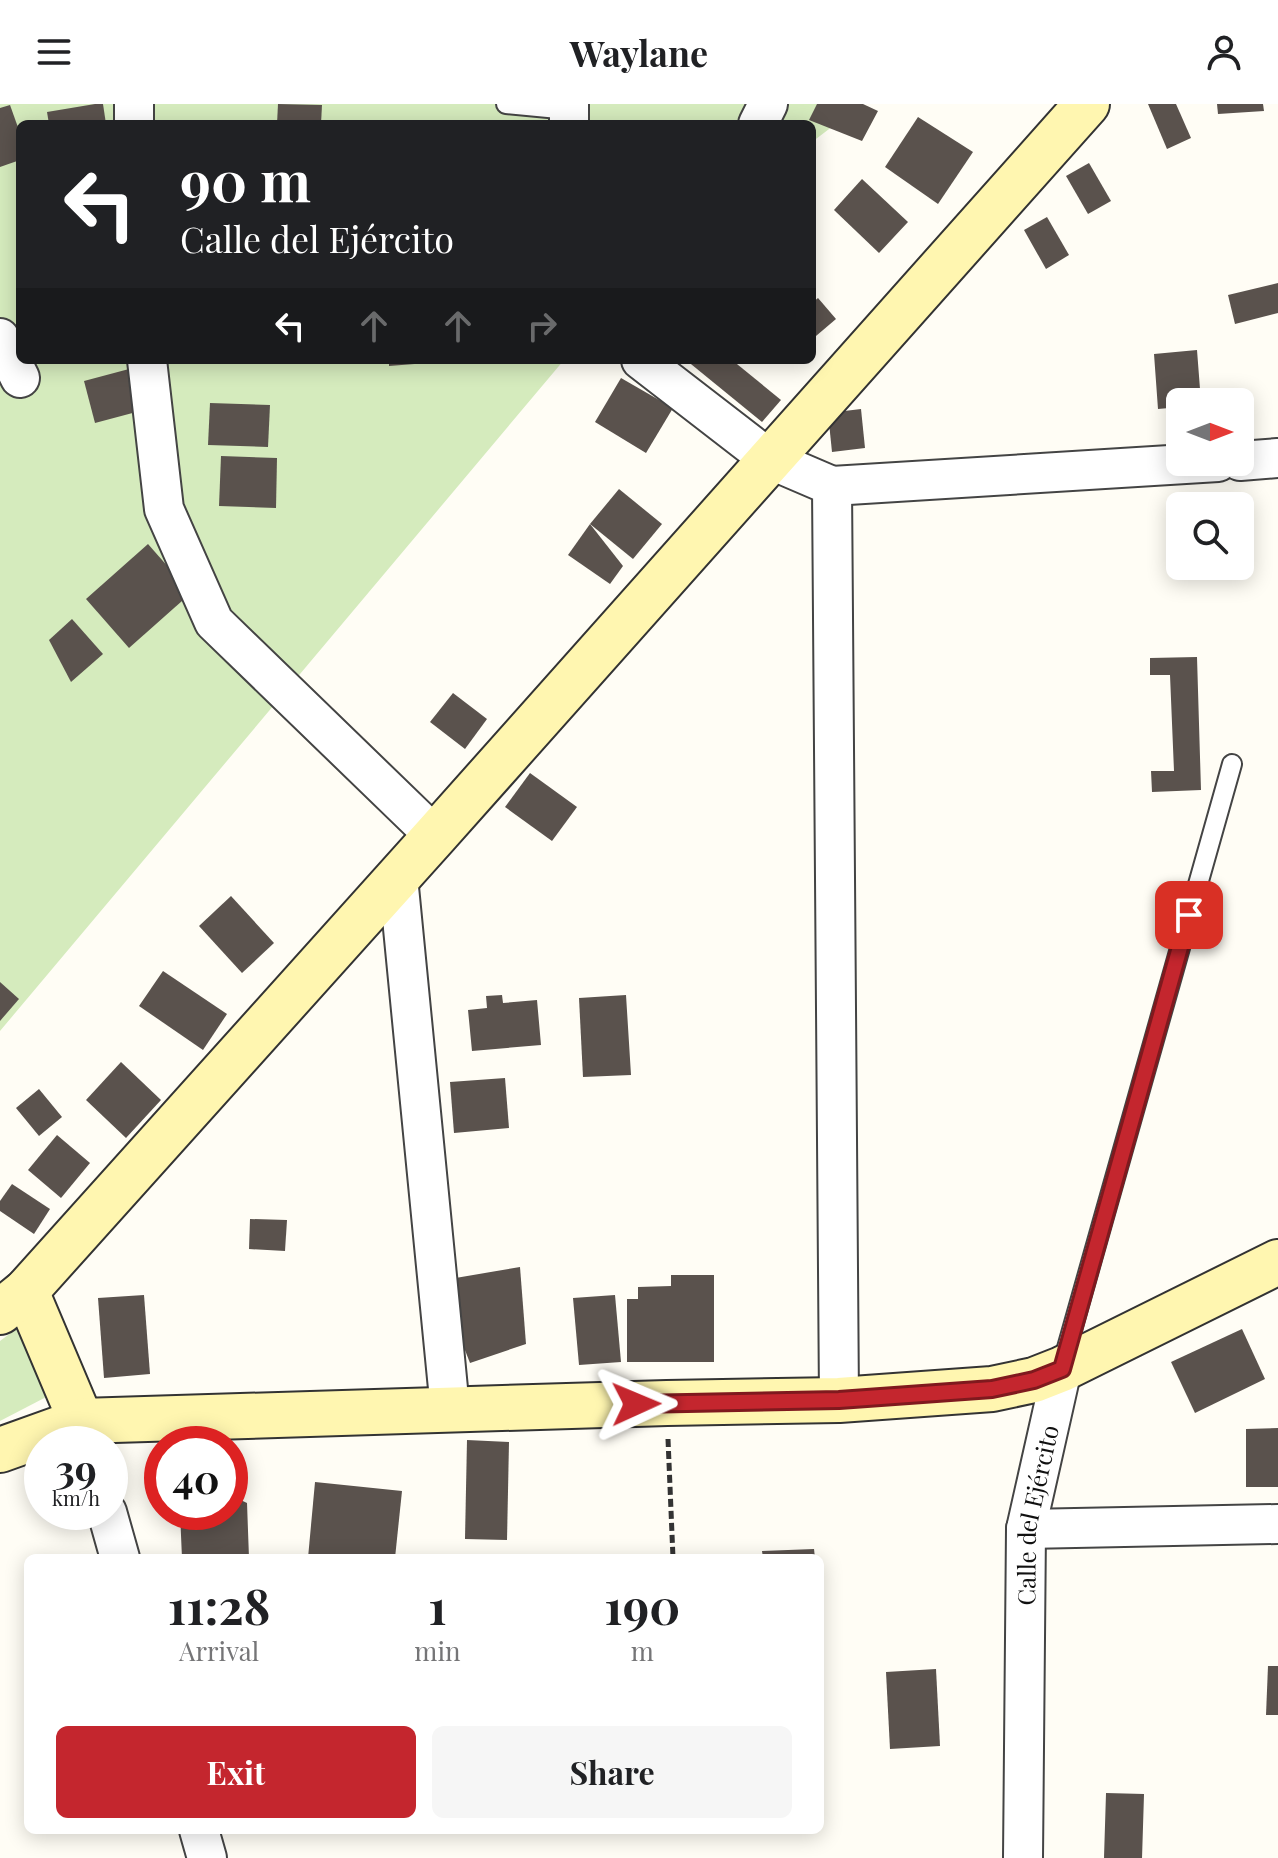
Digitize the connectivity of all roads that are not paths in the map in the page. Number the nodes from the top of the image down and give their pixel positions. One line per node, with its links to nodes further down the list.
1 (506, 104): 3 (lane)
2 (1087, 104): 9 (street)
3 (569, 113)
4 (0, 338): 7 (street)
5 (147, 364): 14 (street)
6 (646, 364): 9 (street)
7 (20, 378)
8 (1278, 458): 10 (street)
9 (769, 459): 12 (street); 14 (street)
10 (1254, 460)
11 (1166, 465): 12 (street)
12 (832, 486): 19 (street)
13 (1232, 764): 18 (lane, Calle del Ejército)
14 (435, 836): 15 (street)
15 (398, 877): 17 (street); 20 (street)
16 (1278, 1262): 18 (street)
17 (13, 1302): 21 (street)
18 (1062, 1369): 19 (street); 26 (street, Calle del Ejército)
19 (839, 1400): 20 (street)
20 (450, 1409): 22 (street)
21 (80, 1426)
22 (128, 1430)
23 (24, 1445): 24 (street)
24 (0, 1450)
25 (1278, 1524): 26 (street)
26 (1026, 1529): 31 (street, Calle del Ejército)
27 (112, 1530): 28 (street)
28 (119, 1554)
29 (200, 1834): 30 (street)
30 (207, 1858)
31 (1023, 1858)

